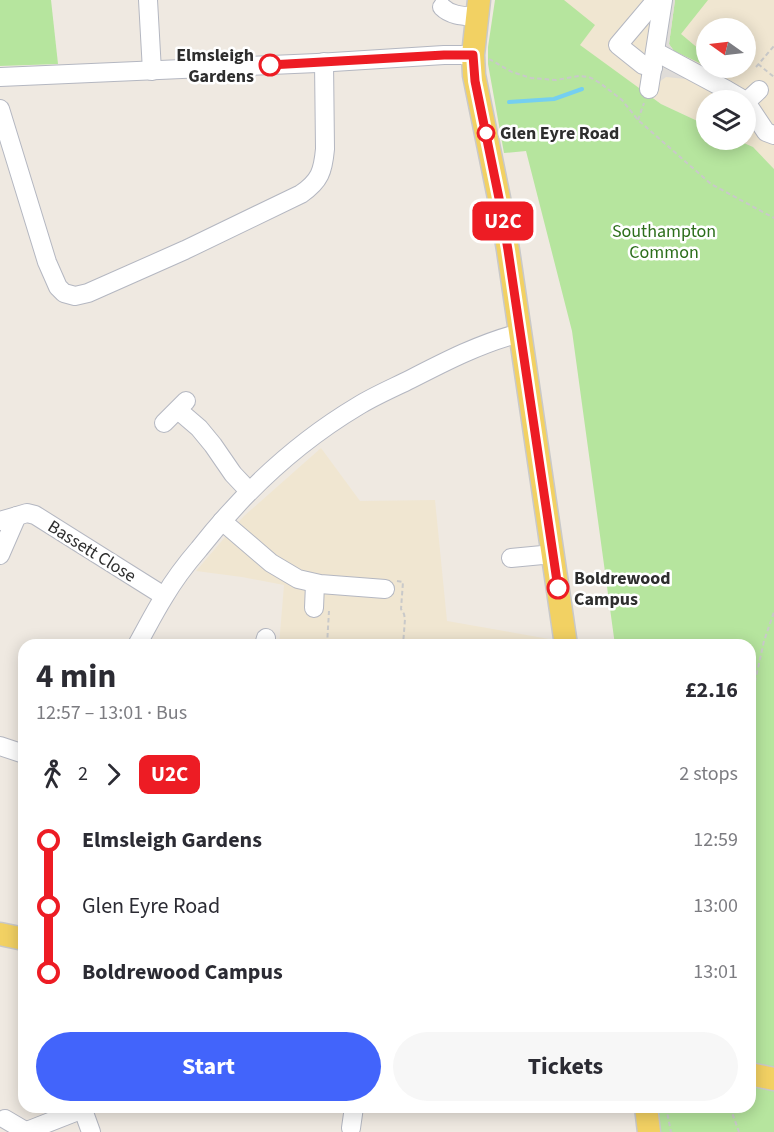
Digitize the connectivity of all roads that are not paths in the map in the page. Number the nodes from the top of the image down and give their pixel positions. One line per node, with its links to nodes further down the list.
1 (148, 0): 9 (street)
2 (657, 0): 7 (street)
3 (663, 0): 7 (street)
4 (442, 7): 5 (street)
5 (477, 9): 6 (main road)
6 (478, 55): 8 (street); 16 (main road)
7 (654, 60): 11 (street); 12 (street)
8 (324, 62): 9 (street); 13 (street)
9 (152, 71): 10 (street)
10 (0, 77)
11 (649, 89)
12 (727, 90)
13 (0, 109)
14 (756, 113): 15 (street)
15 (774, 135)
16 (520, 333): 18 (street); 21 (main road)
17 (164, 423): 18 (street)
18 (249, 491): 20 (street)
19 (9, 518): 22 (street, Bassett Close); 26 (street, Bassett Close)
20 (222, 521): 24 (street); 26 (street)
21 (553, 554): 23 (street); 29 (main road)
22 (0, 555)
23 (511, 558)
24 (315, 584): 25 (street); 27 (street)
25 (388, 585)
26 (164, 596): 28 (street)
27 (322, 608)
28 (140, 639)
29 (565, 639)
30 (0, 746): 31 (street)
31 (18, 752)
32 (0, 934): 33 (main road)
33 (18, 938)
34 (756, 1075): 35 (main road)
35 (774, 1079)
36 (71, 1113): 42 (street)
37 (85, 1113): 43 (street)
38 (353, 1113): 41 (street)
39 (647, 1113): 44 (main road)
40 (5, 1119): 42 (street)
41 (351, 1128)
42 (27, 1132)
43 (91, 1132)
44 (649, 1132)

